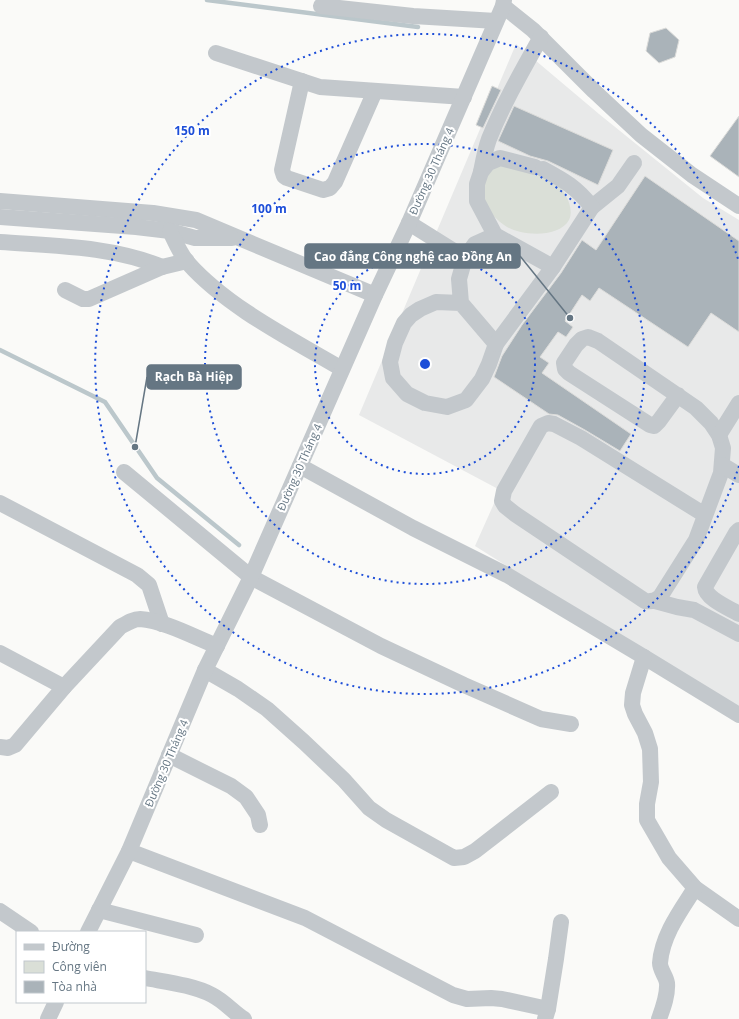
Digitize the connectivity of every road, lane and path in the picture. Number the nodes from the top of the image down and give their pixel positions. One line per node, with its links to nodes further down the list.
1 (503, 3): 3 (street, Đường 30 Tháng 4); 4 (street)
2 (321, 6): 3 (street)
3 (496, 21): 8 (street, Đường 30 Tháng 4)
4 (541, 38): 10 (street); 12 (street)
5 (216, 53): 6 (street)
6 (302, 81): 7 (street); 7 (street)
7 (375, 91): 8 (street)
8 (464, 97): 15 (street, Đường 30 Tháng 4)
9 (634, 164): 13 (street)
10 (481, 172): 13 (street); 17 (street)
11 (0, 201): 18 (street)
12 (739, 206)
13 (592, 207): 23 (street)
14 (0, 217): 16 (street)
15 (409, 223): 20 (street); 25 (street, Đường 30 Tháng 4)
16 (170, 231): 18 (street); 21 (street)
17 (495, 235): 20 (street); 23 (street)
18 (240, 238): 25 (street)
19 (0, 242): 22 (street)
20 (465, 258): 26 (street)
21 (187, 262): 22 (street); 28 (street)
22 (162, 267): 24 (street)
23 (553, 267): 27 (street)
24 (65, 290)
25 (375, 295): 28 (street, Đường 30 Tháng 4)
26 (460, 303): 27 (street); 27 (street)
27 (496, 344)
28 (342, 369): 33 (street, Đường 30 Tháng 4)
29 (678, 395): 29 (street); 31 (street)
30 (739, 403): 31 (street)
31 (719, 435): 32 (street)
32 (722, 465): 35 (street); 37 (street)
33 (300, 466): 39 (street, Đường 30 Tháng 4); 46 (street)
34 (124, 472): 39 (street)
35 (739, 476)
36 (0, 503): 42 (street)
37 (705, 515): 40 (street); 40 (street)
38 (739, 530): 41 (street)
39 (251, 577): 44 (street, Đường 30 Tháng 4); 50 (street)
40 (655, 601): 43 (street)
41 (739, 614)
42 (162, 624): 44 (street); 48 (street)
43 (739, 634)
44 (217, 646): 47 (street, Đường 30 Tháng 4)
45 (0, 653): 48 (street)
46 (644, 656): 49 (street); 56 (street)
47 (205, 670): 52 (street, Đường 30 Tháng 4); 53 (street)
48 (64, 687): 51 (street)
49 (739, 715)
50 (571, 724)
51 (0, 747)
52 (170, 756): 54 (street); 55 (street, Đường 30 Tháng 4)
53 (551, 792)
54 (260, 826)
55 (128, 851): 57 (street, Đường 30 Tháng 4); 66 (street)
56 (695, 888): 59 (street); 69 (street)
57 (99, 910): 62 (street, Đường 30 Tháng 4); 63 (street)
58 (0, 911): 61 (street)
59 (739, 919)
60 (561, 922): 66 (street)
61 (29, 931)
62 (88, 931)
63 (196, 935)
64 (146, 978): 68 (street)
65 (56, 1003): 67 (street)
66 (546, 1014)
67 (48, 1019)
68 (244, 1019)
69 (659, 1019)

